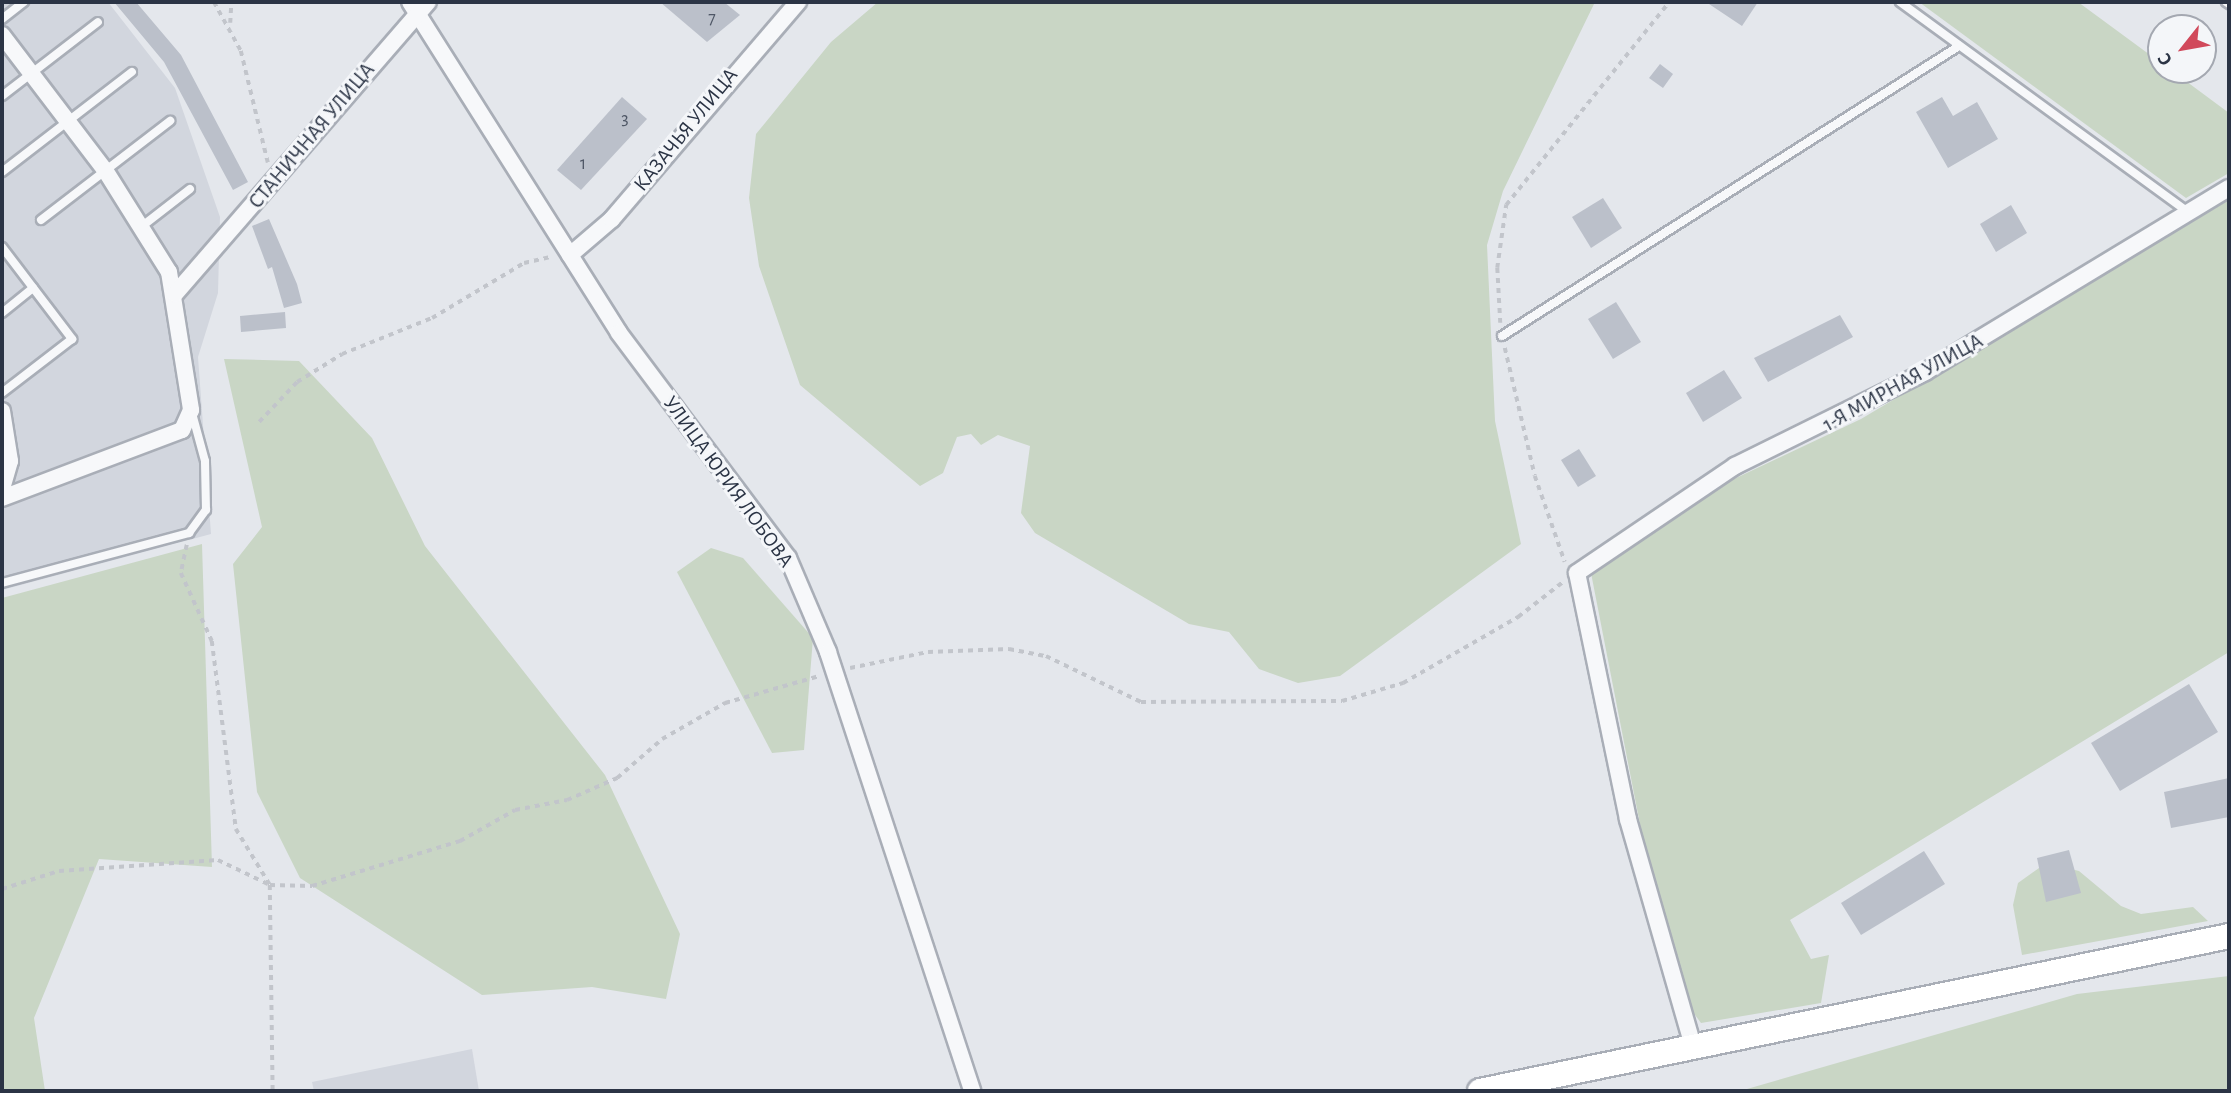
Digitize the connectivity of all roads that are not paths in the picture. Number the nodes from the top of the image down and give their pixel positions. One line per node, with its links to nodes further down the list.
1 (24, 2): 5 (lane)
2 (798, 2): 22 (street, КАЗАЧЬЯ УЛИЦА)
3 (1900, 2): 8 (lane)
4 (418, 6): 22 (street, УЛИЦА ЮРИЯ ЛОБОВА); 24 (street, СТАНИЧНАЯ УЛИЦА)
5 (2, 19)
6 (98, 22): 10 (lane)
7 (2, 35): 10 (street)
8 (1959, 46): 18 (lane); 26 (lane)
9 (132, 72): 13 (lane)
10 (31, 73): 11 (lane); 13 (street)
11 (2, 96)
12 (170, 121): 14 (lane)
13 (68, 122): 14 (street); 15 (lane)
14 (105, 170): 19 (lane); 20 (street)
15 (2, 172)
16 (190, 188): 20 (lane)
17 (2229, 188): 18 (street, 1-Я МИРНАЯ УЛИЦА)
18 (2188, 212): 34 (street, 1-Я МИРНАЯ УЛИЦА)
19 (41, 220)
20 (141, 227): 24 (street)
21 (2, 247): 23 (lane)
22 (570, 254): 36 (street, УЛИЦА ЮРИЯ ЛОБОВА)
23 (33, 288): 25 (lane); 27 (lane)
24 (175, 294): 28 (street)
25 (2, 313)
26 (1502, 336)
27 (2, 393)
28 (191, 410): 31 (street); 32 (lane)
29 (2, 411): 30 (street)
30 (2, 489)
31 (2, 498)
32 (2, 583)
33 (2229, 936): 34 (main road)
34 (1693, 1046): 35 (main road)
35 (1523, 1087): 37 (main road)
36 (972, 1091)
37 (1480, 1091)

